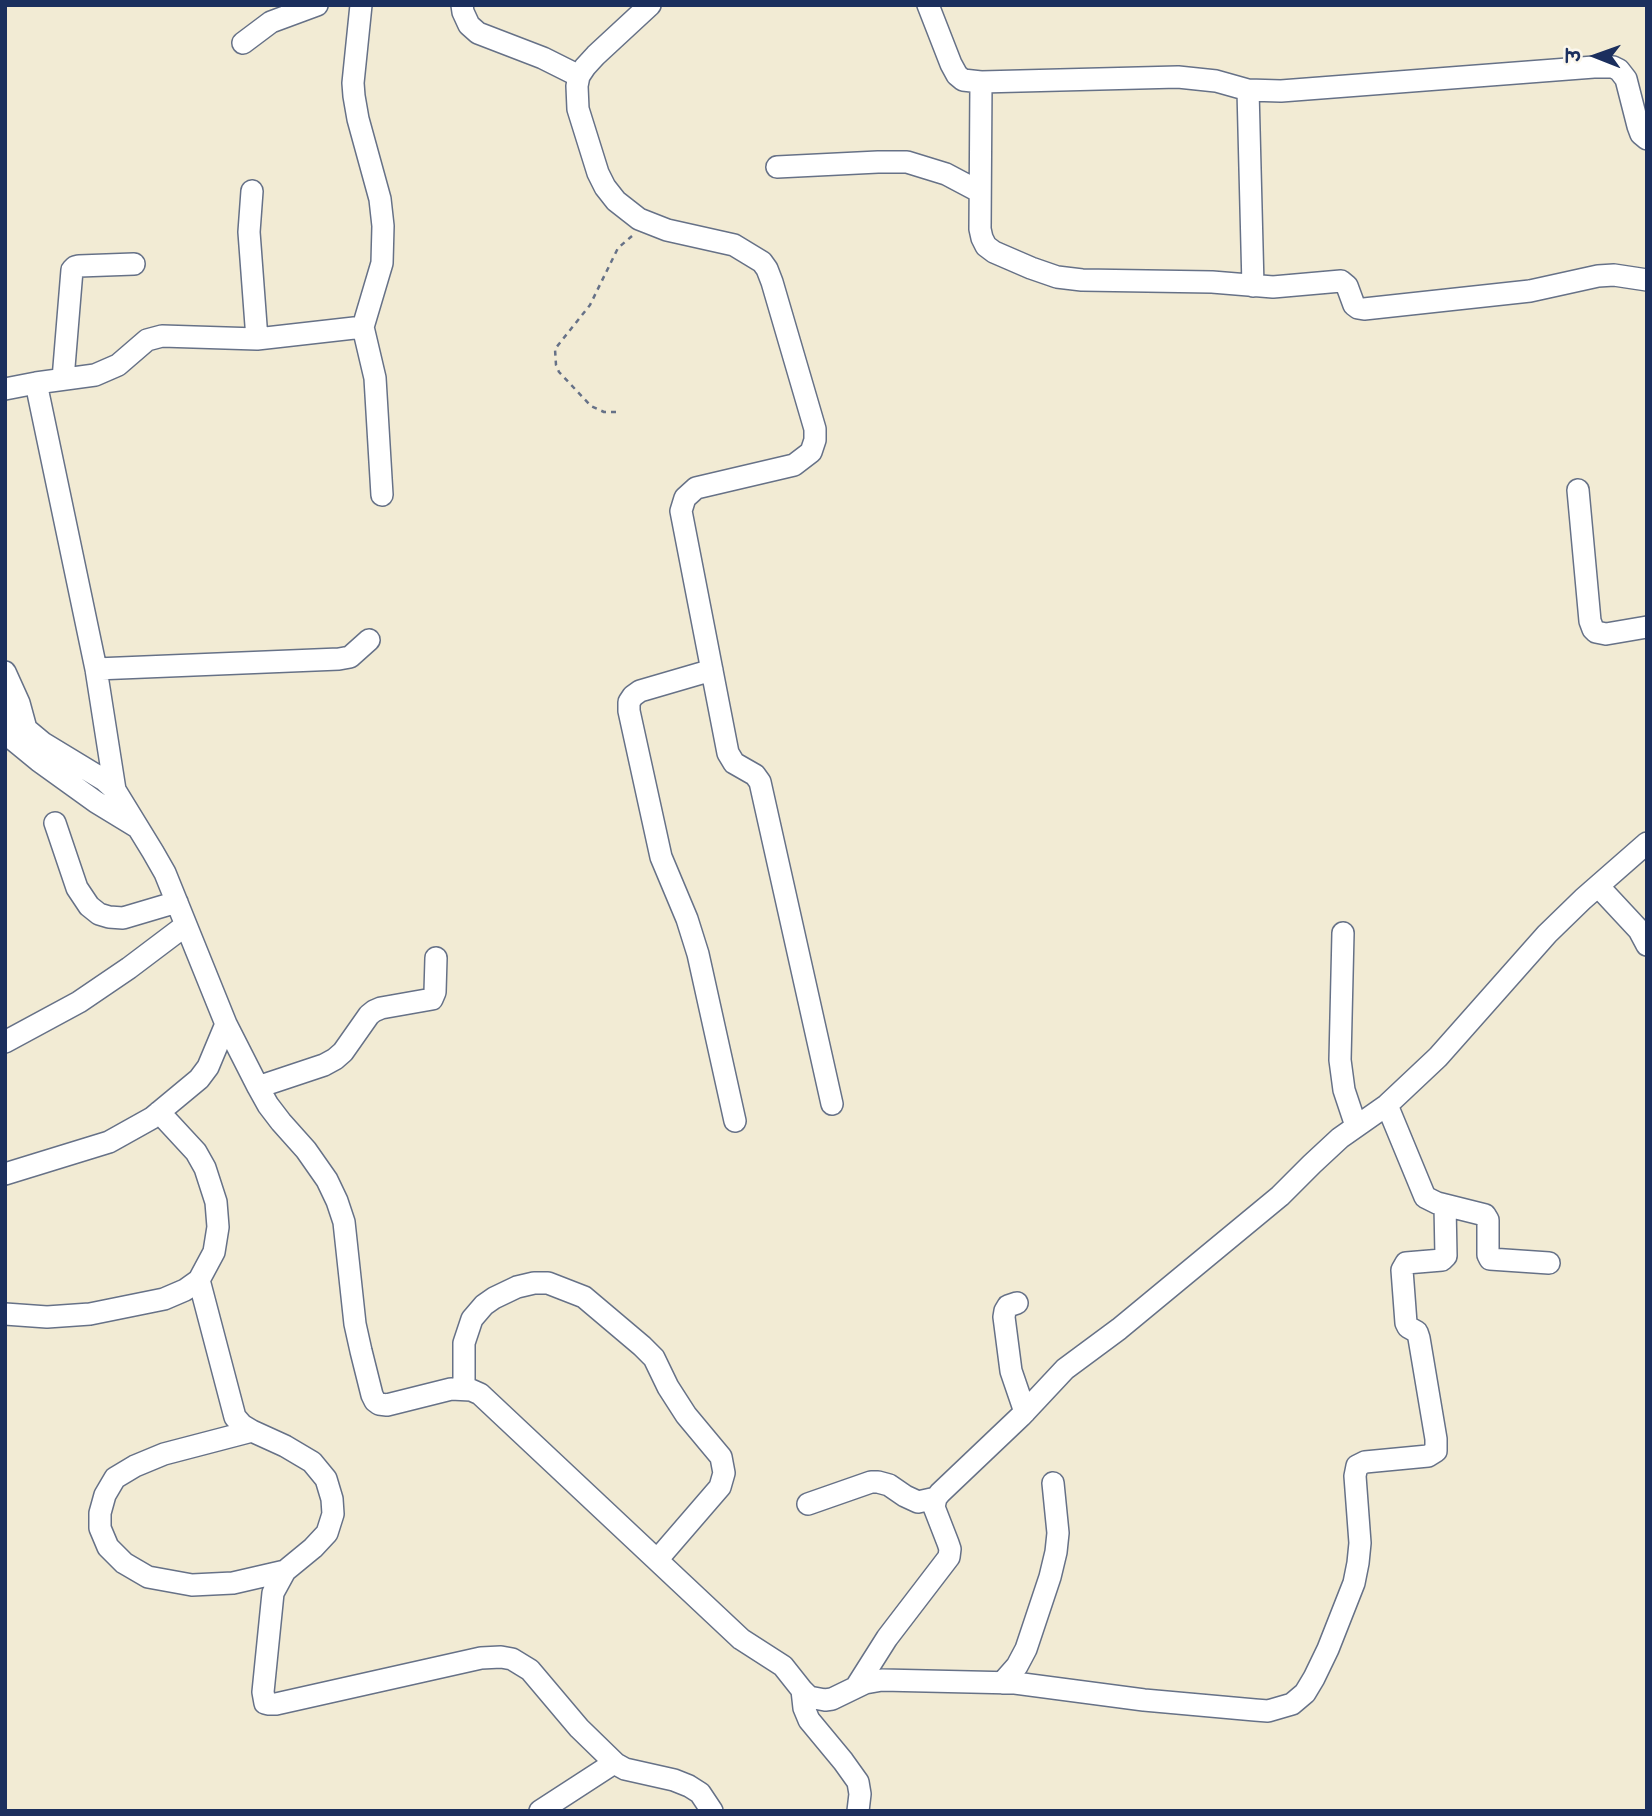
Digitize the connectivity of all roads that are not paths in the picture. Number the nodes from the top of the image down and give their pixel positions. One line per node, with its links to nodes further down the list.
1 (317, 5): 6 (street)
2 (360, 5): 17 (street)
3 (462, 5): 7 (street)
4 (650, 5): 7 (street)
5 (928, 5): 8 (street)
6 (243, 43)
7 (579, 76): 27 (street)
8 (981, 82): 9 (street); 13 (street)
9 (1248, 89): 10 (street); 16 (street)
10 (1647, 139)
11 (777, 167): 13 (street)
12 (252, 191): 18 (street)
13 (980, 192): 16 (street)
14 (134, 264): 19 (street)
15 (1647, 280): 16 (street)
16 (1253, 286)
17 (363, 327): 18 (street); 23 (street)
18 (257, 339): 19 (street)
19 (64, 379): 20 (street)
20 (36, 383): 21 (street); 26 (street)
21 (5, 389)
22 (1577, 490): 24 (street)
23 (382, 495)
24 (1647, 627)
25 (369, 639): 26 (street)
26 (96, 669): 31 (street)
27 (712, 670): 44 (street); 47 (street)
28 (5, 672): 30 (street)
29 (5, 707): 30 (street)
30 (15, 730): 31 (street); 33 (street)
31 (115, 790): 33 (street)
32 (55, 823): 36 (street)
33 (138, 828): 36 (street)
34 (1647, 842): 35 (street)
35 (1598, 886): 39 (street); 45 (street)
36 (177, 902): 37 (street)
37 (186, 925): 41 (street); 42 (street)
38 (1343, 933): 48 (street)
39 (1647, 945)
40 (436, 958): 43 (street)
41 (226, 1024): 43 (street); 46 (street)
42 (5, 1042)
43 (258, 1087): 55 (street)
44 (832, 1104)
45 (1387, 1105): 48 (street); 50 (street)
46 (159, 1112): 49 (street); 52 (street)
47 (735, 1121)
48 (1356, 1126): 56 (street)
49 (5, 1174)
50 (1445, 1205): 51 (street); 63 (street)
51 (1549, 1263)
52 (199, 1280): 54 (street); 57 (street)
53 (1017, 1303): 56 (street)
54 (5, 1314)
55 (464, 1389): 61 (street); 61 (street)
56 (1026, 1412): 59 (street)
57 (252, 1431): 62 (street); 62 (street)
58 (1053, 1482): 63 (street)
59 (936, 1498): 60 (street); 64 (street)
60 (808, 1504)
61 (657, 1560): 65 (street)
62 (285, 1572): 66 (street)
63 (1002, 1683): 64 (street)
64 (856, 1686): 65 (street)
65 (802, 1690): 69 (street)
66 (614, 1763): 67 (street); 68 (street)
67 (540, 1811)
68 (712, 1811)
69 (858, 1811)

